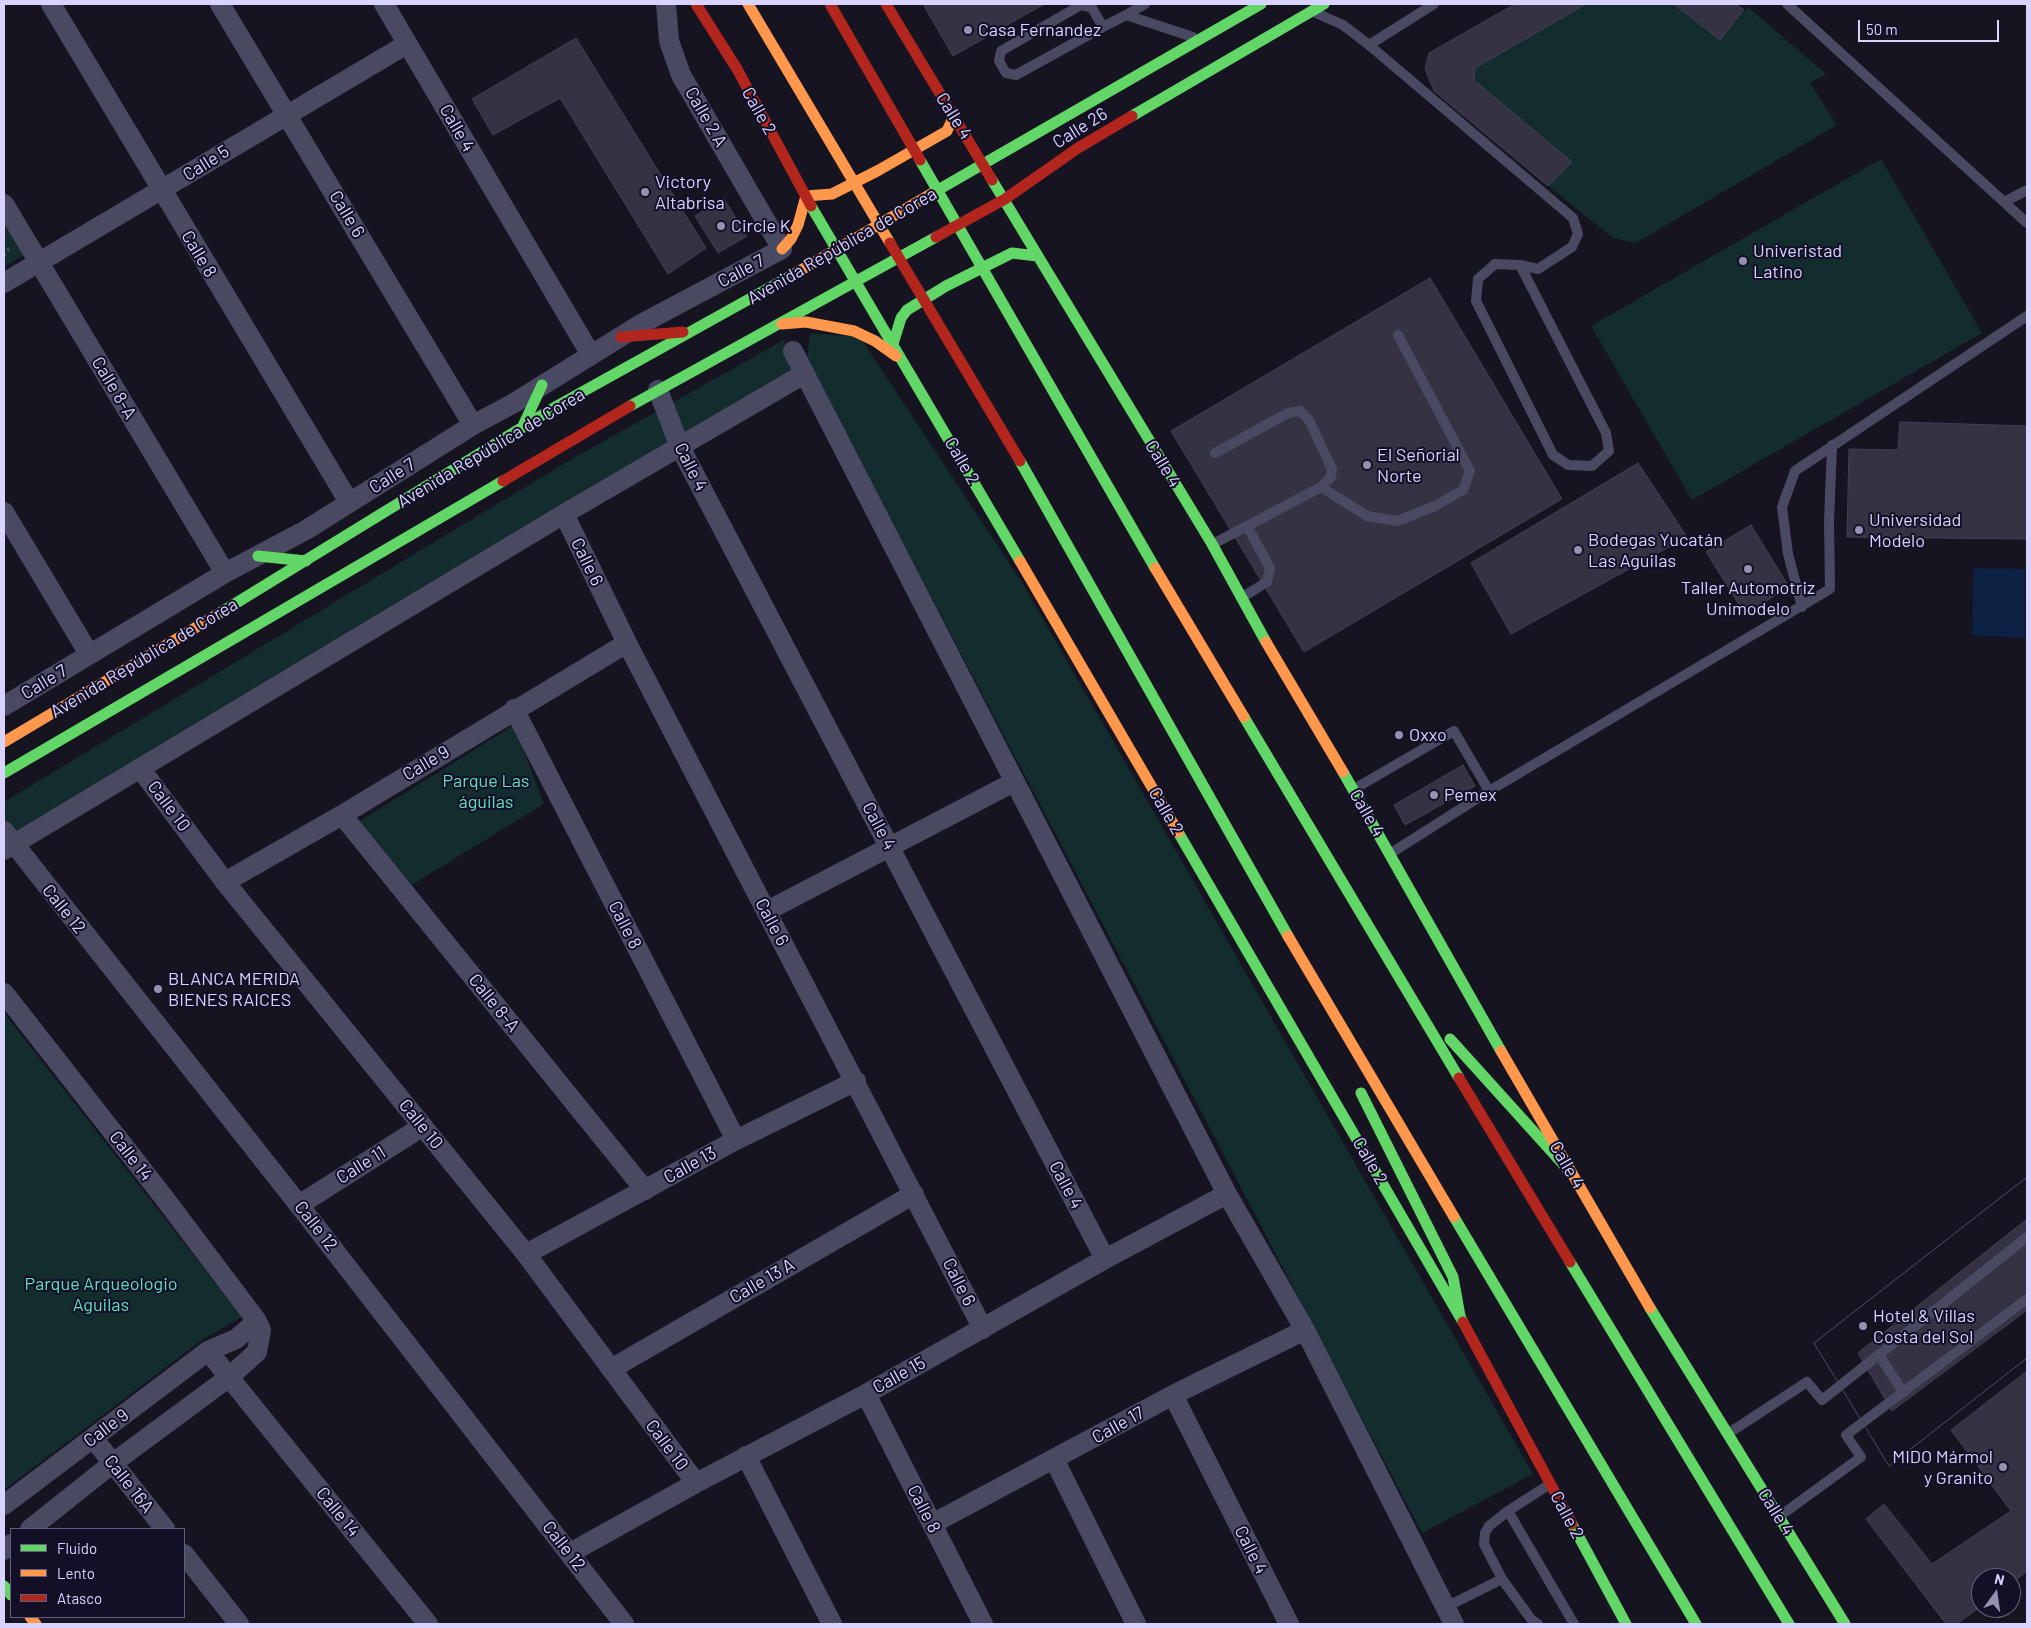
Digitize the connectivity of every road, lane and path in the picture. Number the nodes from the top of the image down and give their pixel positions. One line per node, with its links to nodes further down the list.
1 (51, 4): 24 (street, Calle 8)
2 (220, 4): 20 (street, Calle 6)
3 (384, 4): 18 (street, Calle 4)
4 (666, 4): 30 (street, Calle 2 A)
5 (696, 4): 25 (main road, Calle 2)
6 (748, 4): 81 (main road)
7 (830, 4): 82 (main road)
8 (886, 4): 21 (main road, Calle 4)
9 (1145, 4): 15 (lane)
10 (1261, 4): 17 (main road, Calle 26)
11 (1324, 4): 14 (main road, Calle 26)
12 (1434, 4): 19 (lane)
13 (1787, 4): 27 (lane)
14 (1310, 11): 19 (lane); 26 (main road, Calle 26)
15 (1126, 15): 16 (lane); 17 (lane)
16 (1103, 27): 16 (lane)
17 (1197, 38): 22 (main road, Calle 26)
18 (407, 44): 20 (street, Calle 5); 44 (street, Calle 4)
19 (1369, 45): 34 (lane)
20 (287, 113): 24 (street, Calle 5); 49 (street, Calle 6)
21 (954, 116): 22 (main road, Calle 4); 25 (main road)
22 (984, 164): 26 (main road, Calle 4); 31 (main road, Avenida República de Corea)
23 (2027, 190): 27 (lane)
24 (161, 191): 33 (street, Calle 5); 55 (street, Calle 8)
25 (806, 196): 30 (main road); 31 (main road, Calle 2)
26 (1005, 199): 32 (main road, Calle 4); 35 (main road, Calle 26)
27 (2004, 202): 29 (lane)
28 (4, 204): 33 (street, Calle 8-A)
29 (2027, 223)
30 (782, 250): 41 (street, Calle 7)
31 (836, 251): 35 (main road, Calle 2); 39 (main road, Avenida República de Corea)
32 (1037, 256): 42 (main road); 59 (main road, Calle 4)
33 (40, 263): 36 (street, Calle 5); 62 (street, Calle 8-A)
34 (1520, 265): 34 (lane)
35 (855, 282): 38 (main road, Avenida República de Corea); 42 (main road, Calle 2)
36 (4, 283)
37 (2027, 316): 51 (lane)
38 (774, 326): 45 (main road); 48 (main road, Avenida República de Corea)
39 (692, 331): 41 (main road); 50 (main road, Avenida República de Corea)
40 (1398, 335): 54 (lane)
41 (621, 337): 44 (street, Calle 7)
42 (892, 344): 45 (main road, Calle 2)
43 (793, 351): 46 (street)
44 (591, 355): 47 (street, Calle 7)
45 (904, 362): 98 (main road, Calle 2)
46 (804, 374): 52 (street); 72 (street)
47 (542, 385): 49 (street, Calle 7); 50 (main road)
48 (658, 390): 52 (street, Calle 4); 71 (main road, Avenida República de Corea)
49 (473, 426): 55 (street, Calle 7)
50 (522, 428): 61 (main road, Avenida República de Corea)
51 (1832, 445): 64 (lane); 64 (lane)
52 (680, 447): 57 (street); 77 (street, Calle 4)
53 (1215, 453): 54 (lane)
54 (1321, 487): 58 (lane)
55 (349, 502): 60 (street, Calle 7)
56 (4, 512): 66 (street)
57 (564, 514): 65 (street, Calle 6); 70 (street)
58 (1247, 526): 59 (lane); 63 (lane)
59 (1212, 544): 63 (main road, Calle 4)
60 (258, 556): 61 (main road); 62 (street, Calle 7)
61 (306, 560): 69 (main road, Avenida República de Corea)
62 (225, 573): 66 (street, Calle 7)
63 (1240, 598): 73 (main road, Calle 4)
64 (1802, 607): 74 (lane)
65 (626, 643): 68 (street, Calle 9); 80 (street, Calle 6)
66 (90, 654): 67 (street, Calle 7)
67 (4, 706)
68 (514, 709): 75 (street, Calle 9); 88 (street, Calle 8)
69 (4, 742)
70 (140, 768): 76 (street); 79 (street, Calle 10)
71 (4, 773)
72 (1014, 782): 77 (street); 92 (street)
73 (1354, 789): 74 (lane); 78 (main road, Calle 4)
74 (1489, 791): 78 (lane)
75 (342, 815): 79 (street, Calle 9); 90 (street, Calle 8-A)
76 (7, 842): 93 (street, Calle 12)
77 (890, 848): 80 (street); 96 (street, Calle 4)
78 (1390, 854): 89 (main road, Calle 4)
79 (225, 882): 87 (street, Calle 10)
80 (767, 911): 86 (street, Calle 6)
81 (1316, 985): 84 (main road); 136 (main road)
82 (1407, 992): 89 (main road); 137 (main road)
83 (4, 993): 99 (street, Calle 14)
84 (1348, 1063)
85 (1355, 1080): 98 (main road)
86 (856, 1082): 88 (street, Calle 13); 91 (street, Calle 6)
87 (422, 1126): 93 (street, Calle 11); 95 (street, Calle 10)
88 (736, 1140): 90 (street, Calle 13)
89 (1572, 1174): 109 (main road, Calle 4)
90 (645, 1190): 95 (street, Calle 13)
91 (914, 1194): 100 (street, Calle 6); 104 (street, Calle 13 A)
92 (1227, 1194): 96 (street, Calle 15); 101 (street)
93 (299, 1204): 122 (street, Calle 12)
94 (2027, 1238): 103 (lane)
95 (526, 1254): 104 (street, Calle 10)
96 (1106, 1259): 100 (street, Calle 15)
97 (2027, 1299): 106 (lane)
98 (1460, 1316): 115 (main road, Calle 2)
99 (257, 1321): 102 (street); 105 (street)
100 (982, 1329): 107 (street, Calle 15)
101 (1306, 1330): 108 (street, Calle 17); 125 (street)
102 (208, 1351): 105 (street, Calle 14); 110 (street, Calle 9)
103 (1879, 1355): 106 (lane); 109 (lane)
104 (611, 1369): 114 (street, Calle 10)
105 (228, 1378): 113 (street, Calle 9); 126 (street, Calle 14)
106 (1903, 1392): 118 (lane)
107 (866, 1394): 111 (street, Calle 15); 119 (street, Calle 8)
108 (1173, 1394): 112 (street, Calle 17); 132 (street, Calle 4)
109 (1728, 1434): 118 (main road, Calle 4)
110 (92, 1438): 113 (street, Calle 16A); 116 (street, Calle 9)
111 (746, 1456): 114 (street, Calle 15); 129 (street)
112 (1054, 1459): 119 (street, Calle 17); 131 (street)
113 (113, 1463): 120 (street, Calle 9); 121 (street, Calle 16A)
114 (696, 1483): 122 (street, Calle 15)
115 (1551, 1484): 117 (lane); 135 (main road, Calle 2)
116 (4, 1505)
117 (1508, 1511): 124 (lane); 134 (lane)
118 (1779, 1516): 138 (main road, Calle 4)
119 (932, 1524): 130 (street, Calle 8)
120 (31, 1528)
121 (164, 1528)
122 (570, 1553): 128 (street, Calle 12)
123 (185, 1555): 127 (street)
124 (1502, 1579): 125 (lane); 133 (lane)
125 (1450, 1616)
126 (423, 1623)
127 (239, 1624)
128 (624, 1624)
129 (832, 1624)
130 (983, 1624)
131 (1136, 1624)
132 (1289, 1624)
133 (1538, 1624)
134 (1574, 1624)
135 (1626, 1624)
136 (1696, 1624)
137 (1790, 1624)
138 (1845, 1624)

